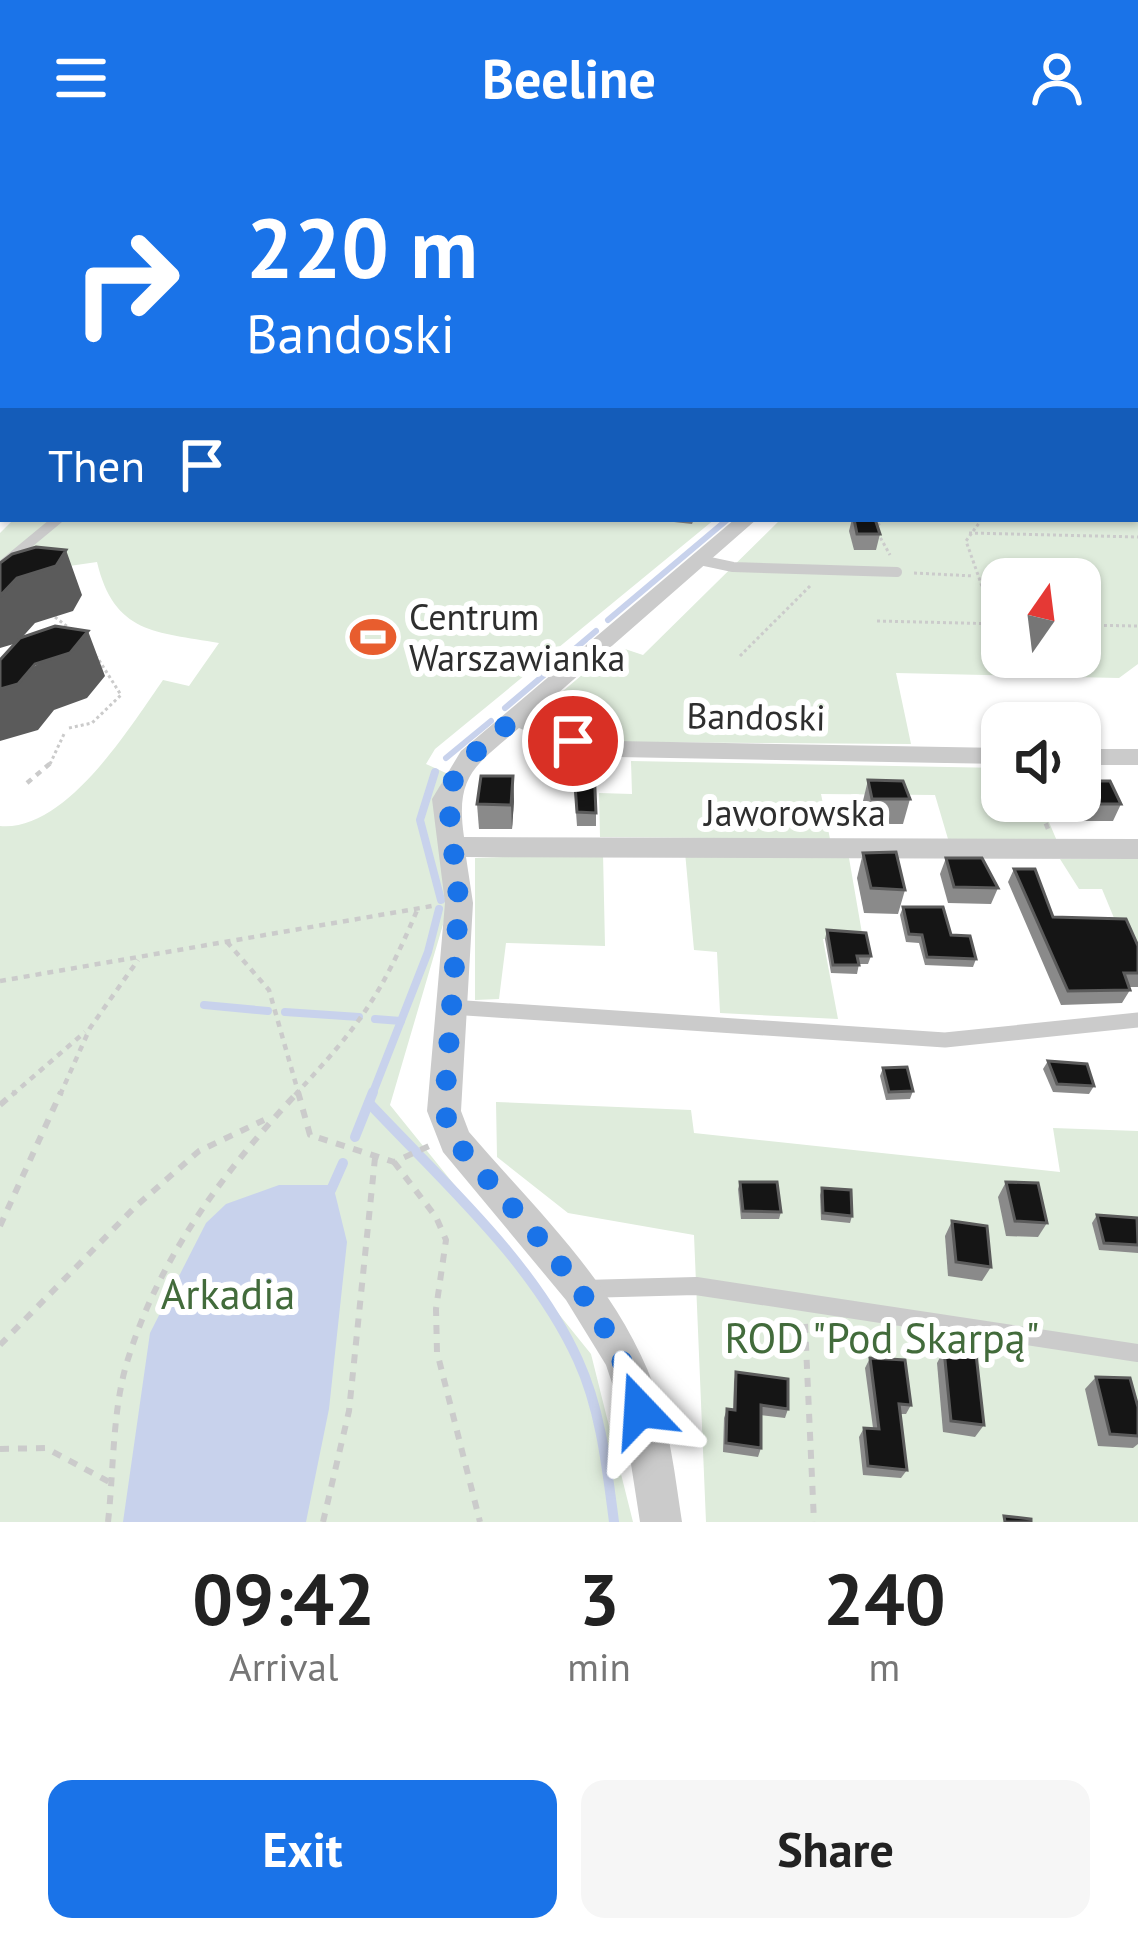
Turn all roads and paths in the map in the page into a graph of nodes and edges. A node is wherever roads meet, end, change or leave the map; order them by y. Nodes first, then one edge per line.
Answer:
1 (54, 522) edge
2 (744, 522) edge
3 (881, 522) edge
4 (979, 522) edge
5 (969, 533) junction
6 (1138, 537) edge
7 (700, 560) junction
8 (0, 567) edge
9 (828, 568) junction
10 (897, 572) junction
11 (974, 576) junction
12 (981, 590) edge
13 (55, 617) dead end
14 (877, 621) dead end
15 (981, 624) edge
16 (1101, 625) edge
17 (1138, 626) edge
18 (80, 637) edge
19 (92, 647) edge
20 (740, 656) dead end
21 (515, 718) junction
22 (981, 756) edge
23 (1101, 757) edge
24 (1138, 757) edge
25 (27, 783) dead end
26 (451, 847) junction
27 (1138, 849) edge
28 (447, 904) dead end
29 (418, 908) junction
30 (227, 942) junction
31 (140, 957) junction
32 (0, 981) edge
33 (451, 1007) junction
34 (1138, 1020) edge
35 (90, 1028) junction
36 (298, 1094) junction
37 (0, 1105) edge
38 (269, 1118) junction
39 (408, 1155) dead end
40 (376, 1157) junction
41 (394, 1162) junction
42 (0, 1226) edge
43 (581, 1289) junction
44 (804, 1304) junction
45 (0, 1345) edge
46 (1138, 1354) edge
47 (0, 1450) edge
48 (115, 1485) junction
49 (108, 1522) edge
50 (323, 1522) edge
51 (480, 1522) edge
52 (661, 1522) edge
53 (814, 1522) edge

1 - 8 lane
2 - 7 street
3 - 10 path
4 - 5 path
5 - 6 path
5 - 11 path
7 - 9 lane
7 - 21 street
9 - 10 lane
9 - 20 path
10 - 11 path
11 - 12 path
13 - 18 path
14 - 15 path
16 - 17 path
19 - 25 path
21 - 22 street, Bandoski
21 - 26 street
23 - 24 street
26 - 27 street, Jaworowska
26 - 33 street
28 - 29 path
29 - 30 path
29 - 36 path
30 - 31 path
30 - 36 path
31 - 32 path
31 - 35 path
33 - 34 lane
33 - 43 street
35 - 37 path
35 - 42 path
36 - 38 path
36 - 40 path
38 - 45 path
38 - 48 path
39 - 41 path
40 - 41 path
40 - 50 path
41 - 51 path
43 - 44 lane
43 - 52 street
44 - 46 lane
44 - 53 path
47 - 48 path
48 - 49 path

